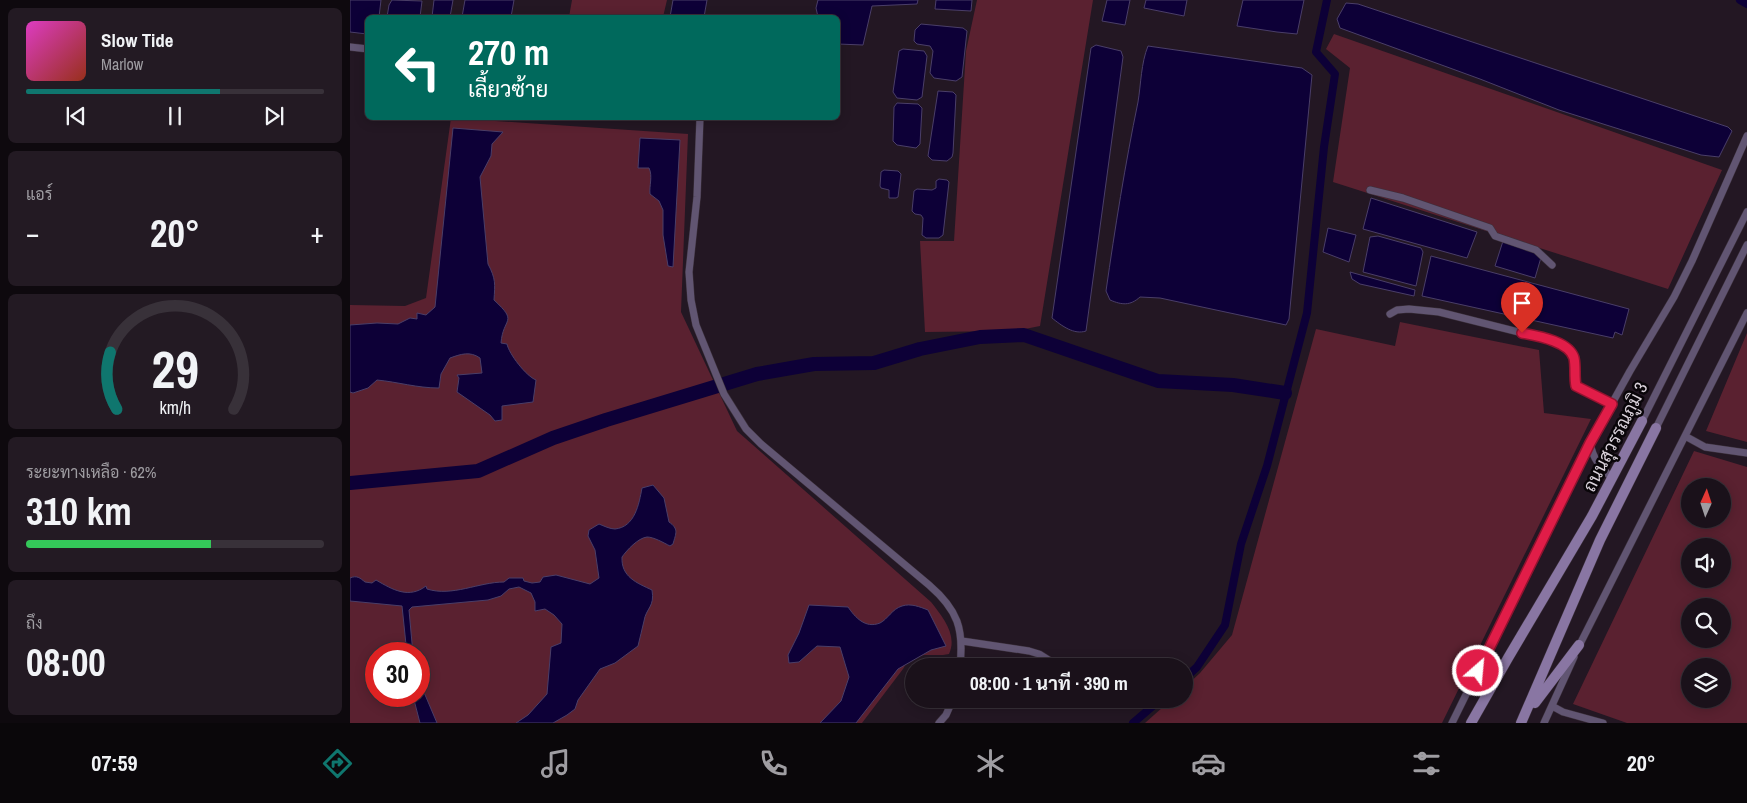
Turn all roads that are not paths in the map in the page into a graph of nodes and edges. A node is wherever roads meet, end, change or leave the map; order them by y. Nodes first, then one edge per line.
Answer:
1 (350, 47) edge
2 (365, 49) edge
3 (700, 120) edge
4 (1747, 136) edge
5 (1370, 190) dead end
6 (1747, 212) edge
7 (1747, 245) edge
8 (1552, 265) dead end
9 (1747, 313) edge
10 (1390, 314) dead end
11 (1612, 404) junction
12 (1642, 421) joint
13 (1656, 428) joint
14 (1685, 436) junction
15 (1590, 443) junction
16 (1747, 454) edge
17 (1612, 478) junction
18 (962, 641) junction
19 (1580, 644) junction
20 (961, 658) edge
21 (1045, 658) edge
22 (1552, 706) junction
23 (949, 708) edge
24 (1523, 720) edge
25 (939, 723) edge
26 (1452, 723) edge
27 (1471, 723) edge
28 (1544, 723) edge
29 (1603, 723) edge

1 - 2 street
3 - 18 street
4 - 11 street
5 - 8 street
6 - 12 street, ถนนสุวรรณภูมิ 3
7 - 13 street, ถนนสุวรรณภูมิ 3
9 - 14 street
10 - 11 street
11 - 15 street
12 - 17 main road, ถนนสุวรรณภูมิ 3
13 - 24 main road, ถนนสุวรรณภูมิ 3
14 - 16 street
14 - 19 street
15 - 17 street
15 - 26 street
17 - 27 main road, ถนนสุวรรณภูมิ 3
18 - 20 street
18 - 21 street
19 - 22 street
19 - 24 main road
22 - 28 street
22 - 29 street
23 - 25 street

